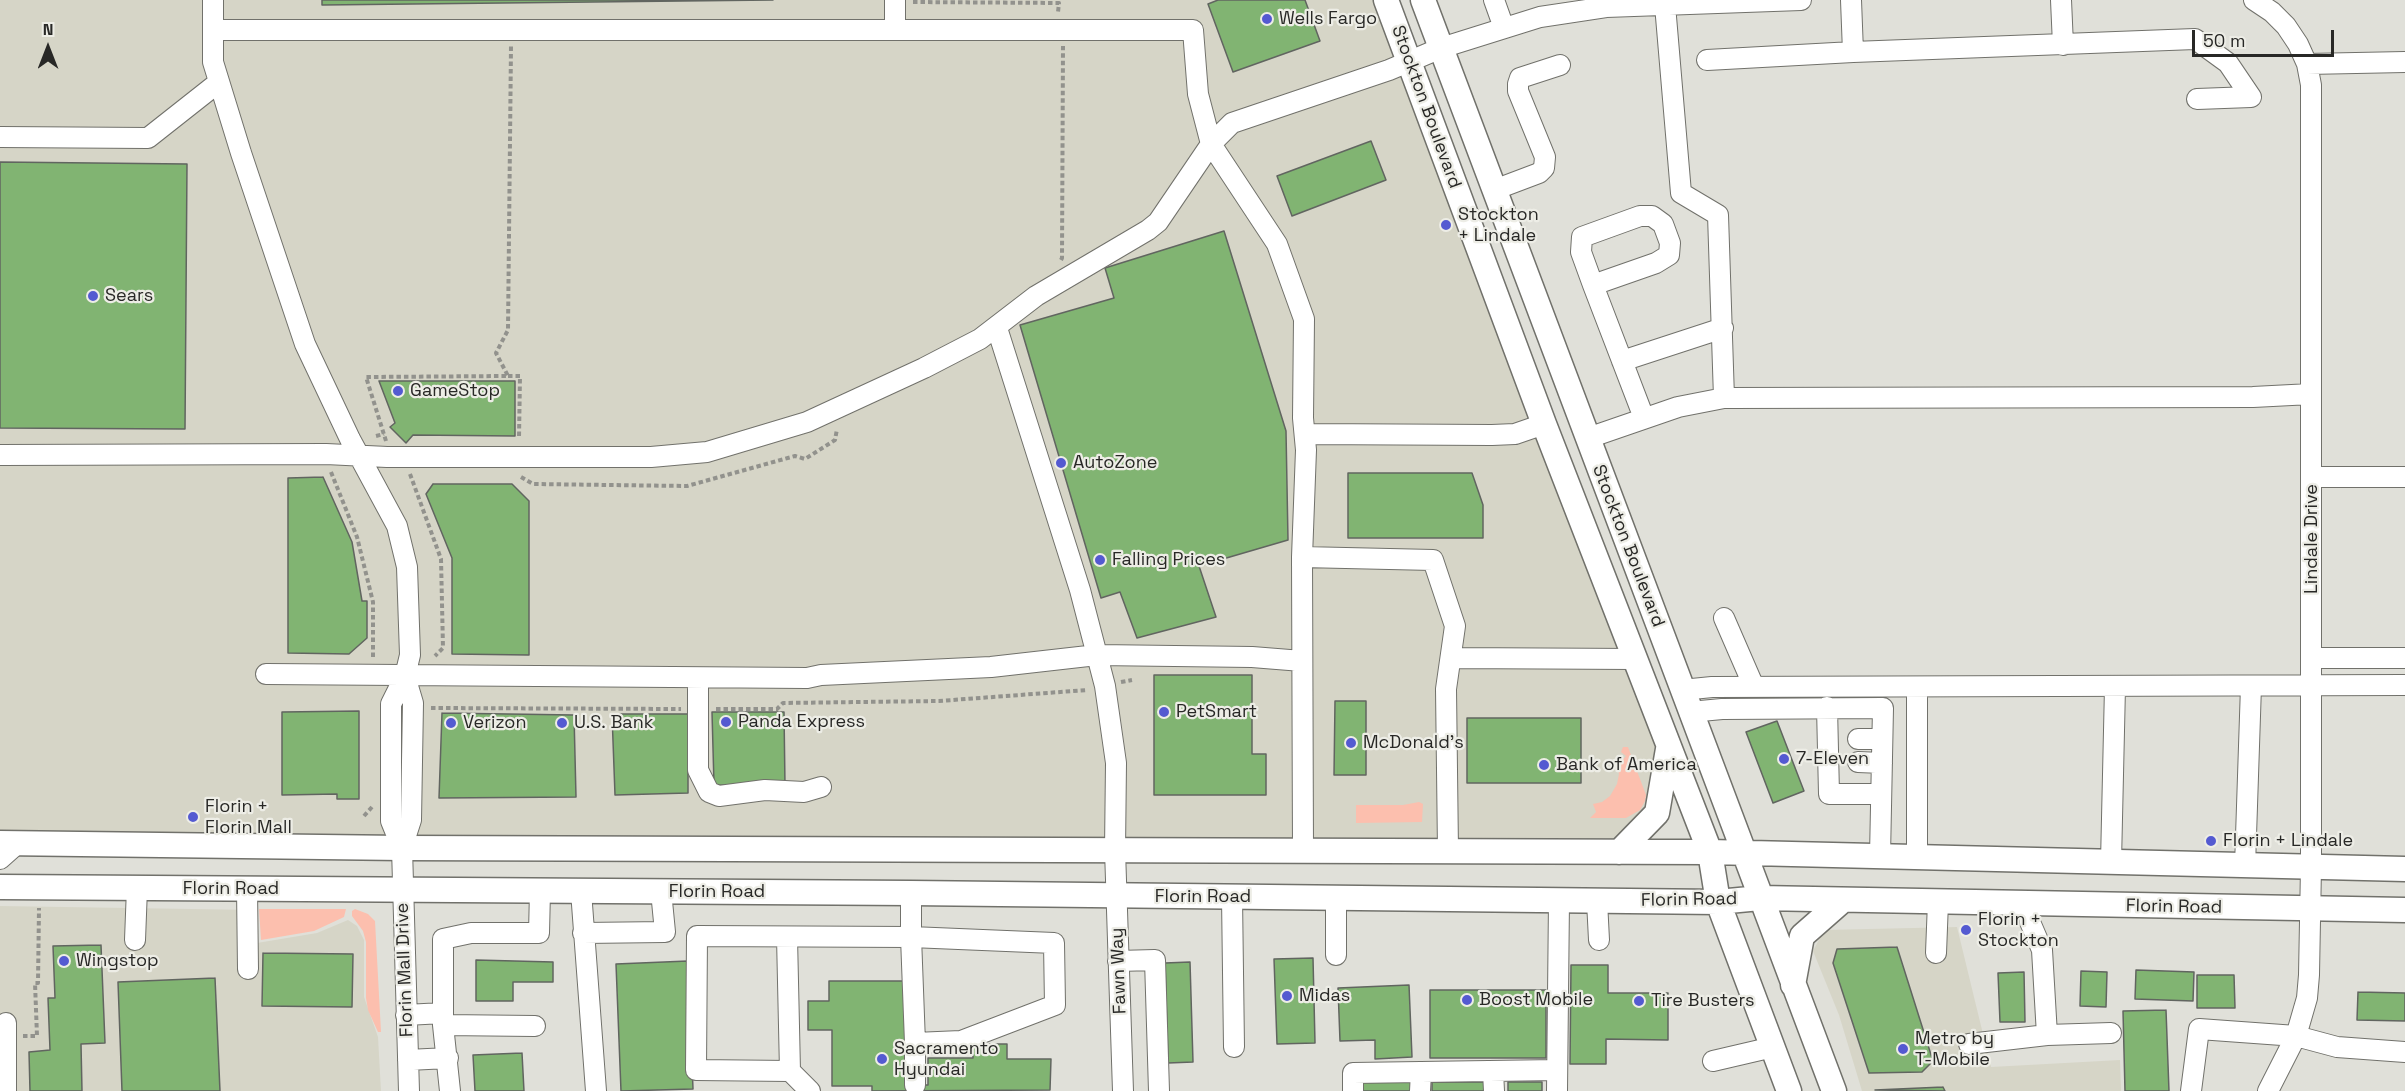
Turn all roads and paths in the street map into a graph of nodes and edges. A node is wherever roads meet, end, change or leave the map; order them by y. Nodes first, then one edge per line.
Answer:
1 (213, 0) edge
2 (1386, 0) edge
3 (1423, 0) edge
4 (1494, 0) edge
5 (1801, 0) edge
6 (1851, 0) edge
7 (2061, 0) edge
8 (2254, 0) edge
9 (896, 2) edge
10 (1665, 5) junction
11 (2276, 6) edge
12 (1504, 28) junction
13 (213, 30) junction
14 (511, 30) junction
15 (895, 30) junction
16 (1060, 30) junction
17 (2063, 45) junction
18 (1441, 48) junction
19 (1852, 52) junction
20 (1707, 60) dead end
21 (1408, 61) junction
22 (2405, 62) edge
23 (2307, 64) junction
24 (1560, 65) dead end
25 (219, 82) junction
26 (2197, 99) dead end
27 (0, 137) edge
28 (1211, 144) junction
29 (1494, 190) junction
30 (1054, 265) dead end
31 (1593, 285) junction
32 (997, 328) junction
33 (1724, 328) junction
34 (1622, 361) junction
35 (508, 376) junction
36 (2312, 394) junction
37 (1724, 398) junction
38 (1644, 418) junction
39 (1544, 424) junction
40 (838, 425) dead end
41 (384, 434) junction
42 (1305, 434) junction
43 (1588, 438) junction
44 (519, 441) dead end
45 (390, 446) junction
46 (354, 447) junction
47 (0, 454) edge
48 (330, 462) junction
49 (514, 473) dead end
50 (369, 474) junction
51 (422, 474) dead end
52 (2312, 477) junction
53 (2405, 477) edge
54 (1302, 557) junction
55 (1724, 618) dead end
56 (1097, 655) junction
57 (432, 658) dead end
58 (1451, 658) junction
59 (2312, 658) junction
60 (2405, 658) edge
61 (1634, 659) junction
62 (1302, 661) junction
63 (373, 662) dead end
64 (266, 674) dead end
65 (405, 676) junction
66 (698, 678) junction
67 (1132, 680) dead end
68 (2405, 685) edge
69 (1106, 686) junction
70 (2251, 686) junction
71 (2312, 686) junction
72 (1754, 687) junction
73 (1917, 687) junction
74 (2115, 687) junction
75 (1686, 701) junction
76 (1827, 707) junction
77 (427, 708) dead end
78 (698, 709) junction
79 (1843, 738) junction
80 (1882, 739) junction
81 (1668, 746) junction
82 (1843, 762) junction
83 (1882, 763) junction
84 (821, 787) dead end
85 (1881, 794) junction
86 (6, 848) edge
87 (402, 849) junction
88 (1115, 850) junction
89 (1303, 851) junction
90 (1448, 851) junction
91 (1619, 852) junction
92 (1710, 852) junction
93 (1743, 853) junction
94 (1880, 856) junction
95 (1917, 857) junction
96 (2111, 862) junction
97 (2245, 866) junction
98 (2311, 867) junction
99 (2405, 869) edge
100 (137, 888) junction
101 (247, 889) junction
102 (402, 890) junction
103 (540, 891) junction
104 (581, 891) junction
105 (661, 891) junction
106 (4, 893) edge
107 (911, 893) junction
108 (1116, 896) junction
109 (1232, 897) junction
110 (1336, 898) junction
111 (1760, 898) junction
112 (1559, 900) junction
113 (1843, 900) junction
114 (1597, 901) junction
115 (1718, 902) junction
116 (1938, 902) junction
117 (39, 904) dead end
118 (2029, 904) junction
119 (2310, 909) junction
120 (2405, 910) edge
121 (583, 933) junction
122 (787, 937) junction
123 (911, 937) junction
124 (135, 940) dead end
125 (1599, 940) dead end
126 (1936, 953) dead end
127 (1336, 955) dead end
128 (1118, 961) junction
129 (248, 969) dead end
130 (1793, 985) junction
131 (406, 1015) junction
132 (443, 1019) junction
133 (535, 1026) dead end
134 (11, 1030) joint
135 (2111, 1033) dead end
136 (2047, 1035) junction
137 (2296, 1036) junction
138 (915, 1043) junction
139 (1970, 1044) dead end
140 (1234, 1047) dead end
141 (1773, 1047) junction
142 (2405, 1052) edge
143 (448, 1058) junction
144 (408, 1060) junction
145 (1713, 1061) dead end
146 (1557, 1070) junction
147 (790, 1071) junction
148 (1493, 1071) junction
149 (1421, 1081) edge
150 (915, 1085) dead end
151 (1786, 1090) edge
152 (6, 1091) edge
153 (410, 1091) edge
154 (450, 1091) edge
155 (596, 1091) edge
156 (810, 1091) edge
157 (1123, 1091) edge
158 (1160, 1091) edge
159 (1353, 1091) edge
160 (1494, 1091) edge
161 (1557, 1091) edge
162 (1834, 1091) edge
163 (2191, 1091) edge
164 (2268, 1091) edge

1 - 13 street
2 - 21 main road, Stockton Boulevard
3 - 18 main road, Stockton Boulevard
4 - 12 street
5 - 10 street
6 - 19 street
7 - 17 street
8 - 11 street, Lindale Drive
9 - 15 street
9 - 16 path
10 - 12 street
10 - 33 street
11 - 23 street, Lindale Drive
12 - 18 street
13 - 14 street
13 - 25 street
14 - 15 street
14 - 35 path
15 - 16 street
16 - 28 street
16 - 30 path
17 - 19 street
17 - 26 street
18 - 21 street
18 - 29 main road, Stockton Boulevard
19 - 20 street
21 - 28 street
21 - 39 main road, Stockton Boulevard
22 - 23 street
23 - 36 street, Lindale Drive
24 - 29 street
25 - 27 street
25 - 46 street
28 - 32 street
28 - 42 street
29 - 43 main road, Stockton Boulevard
31 - 31 street
31 - 34 street
32 - 45 street
32 - 56 street, Fawn Way
33 - 34 street
33 - 37 street
34 - 38 street
35 - 41 path
35 - 44 path
36 - 37 street
36 - 52 street, Lindale Drive
37 - 38 street
38 - 43 street
39 - 42 street
39 - 61 main road, Stockton Boulevard
40 - 49 path
41 - 45 path
41 - 46 path
42 - 54 street
43 - 75 main road, Stockton Boulevard
45 - 46 street
46 - 48 street
46 - 50 street
47 - 48 street
48 - 50 path
48 - 63 path
50 - 65 street
51 - 57 path
52 - 53 street
52 - 59 street, Lindale Drive
54 - 58 street
54 - 62 street
55 - 72 street
56 - 62 street
56 - 66 street
56 - 69 street, Fawn Way
58 - 61 street
58 - 90 street
59 - 60 street
59 - 71 street, Lindale Drive
61 - 81 main road, Stockton Boulevard
62 - 89 street
64 - 65 street
65 - 66 street
65 - 87 street, Florin Mall Drive
66 - 78 street
67 - 69 path
68 - 71 street
69 - 78 path
69 - 88 street, Fawn Way
70 - 71 street
70 - 74 street
70 - 97 street
71 - 98 street, Lindale Drive
72 - 73 street
72 - 75 street
73 - 74 street
73 - 95 street
74 - 96 street
75 - 76 street
75 - 93 main road, Stockton Boulevard
76 - 79 street
76 - 80 street
77 - 78 path
78 - 84 street
79 - 80 street
79 - 82 street
80 - 83 street
81 - 91 main road
81 - 92 main road, Stockton Boulevard
82 - 83 street
82 - 85 street
83 - 85 street
85 - 94 street
86 - 87 main road
87 - 88 main road
87 - 102 street, Florin Mall Drive
88 - 89 main road
88 - 108 street, Fawn Way
89 - 90 main road
90 - 91 main road
91 - 92 main road
92 - 93 main road
92 - 115 main road, Stockton Boulevard
93 - 94 main road
93 - 111 main road, Stockton Boulevard
94 - 95 main road
95 - 96 main road
96 - 97 main road
97 - 98 main road
98 - 99 main road
98 - 119 street, Lindale Drive
100 - 101 main road, Florin Road
100 - 106 main road, Florin Road
100 - 124 street
101 - 102 main road, Florin Road
101 - 129 street
102 - 103 main road, Florin Road
102 - 131 street, Florin Mall Drive
103 - 104 main road, Florin Road
103 - 132 street
104 - 105 main road, Florin Road
104 - 121 street
105 - 107 main road, Florin Road
105 - 121 street
107 - 108 main road, Florin Road
107 - 123 street
108 - 109 main road, Florin Road
108 - 128 street, Fawn Way
109 - 110 main road, Florin Road
109 - 140 street
110 - 112 main road, Florin Road
110 - 127 street
111 - 113 main road, Florin Road
111 - 115 main road, Florin Road
111 - 130 main road, Stockton Boulevard
112 - 114 main road, Florin Road
112 - 146 street
113 - 116 main road, Florin Road
113 - 130 main road
114 - 115 main road, Florin Road
114 - 125 street
115 - 141 main road, Stockton Boulevard
116 - 118 main road, Florin Road
116 - 126 street
117 - 134 path
118 - 119 main road, Florin Road
118 - 136 street
119 - 120 main road, Florin Road
119 - 137 street, Lindale Drive
121 - 155 street
122 - 123 street
122 - 147 street
122 - 147 street
123 - 138 street
123 - 138 street
128 - 157 street, Fawn Way
128 - 158 street
130 - 162 main road, Stockton Boulevard
131 - 132 street
131 - 144 street, Florin Mall Drive
132 - 133 street
132 - 143 street
134 - 152 street
135 - 136 street
136 - 139 street
137 - 142 street
137 - 163 street
137 - 164 street, Lindale Drive
138 - 150 street
141 - 145 street
141 - 151 main road, Stockton Boulevard
143 - 144 street
143 - 154 street
144 - 153 street, Florin Mall Drive
146 - 148 street
146 - 161 street
147 - 156 street
148 - 149 street
148 - 160 street
149 - 159 street

